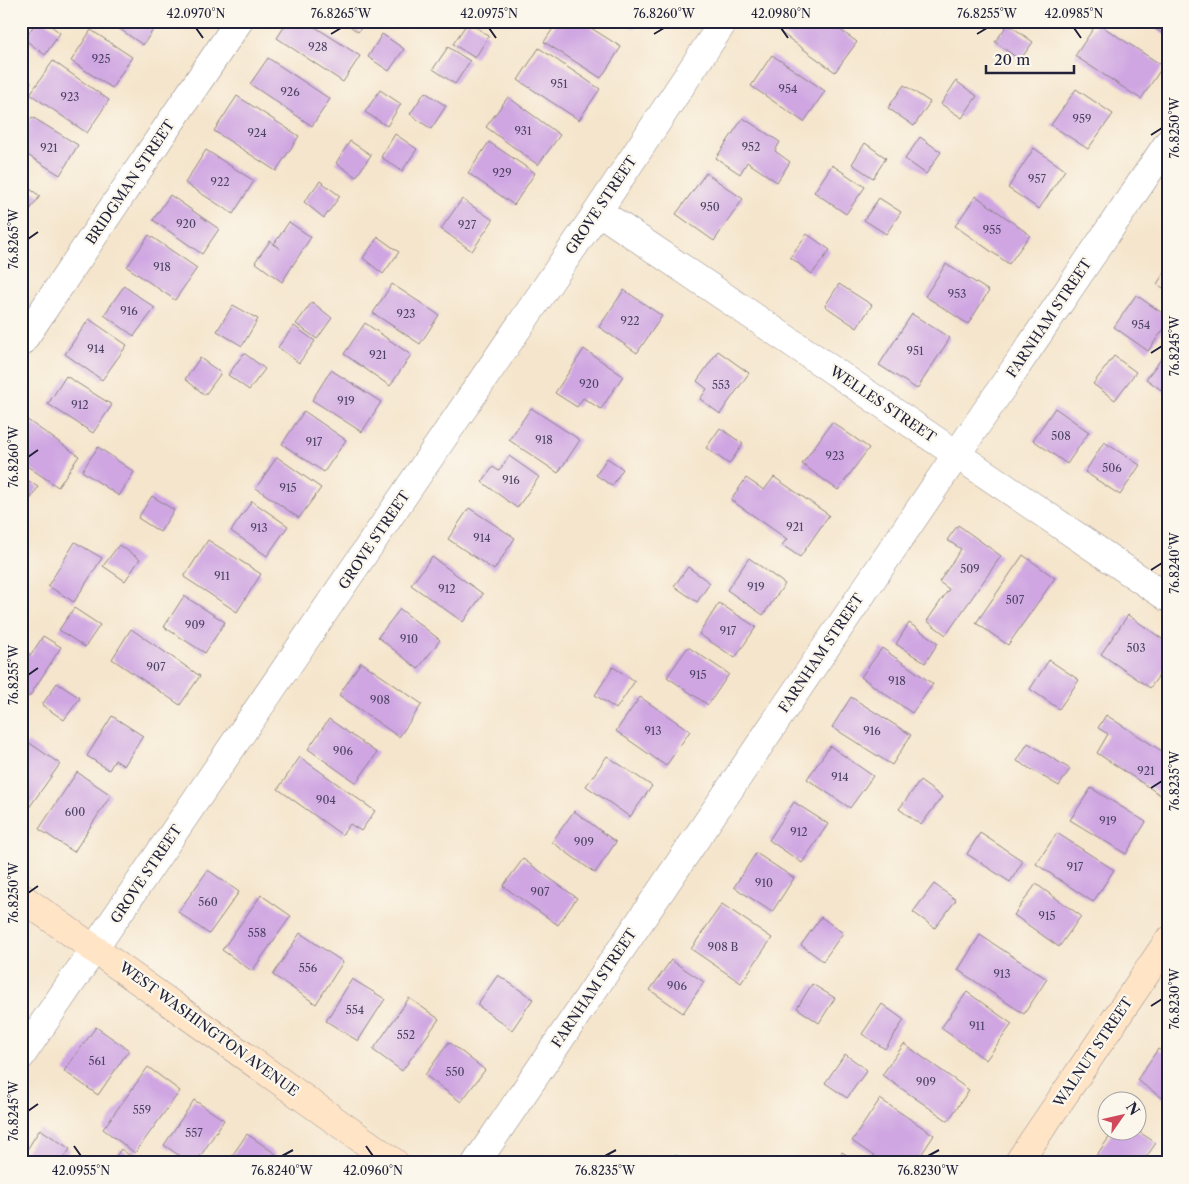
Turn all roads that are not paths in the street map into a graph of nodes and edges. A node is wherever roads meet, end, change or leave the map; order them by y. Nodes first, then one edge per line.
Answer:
1 (239, 21) edge
2 (724, 21) edge
3 (1168, 143) edge
4 (598, 211) junction
5 (21, 343) edge
6 (956, 454) junction
7 (1168, 598) edge
8 (21, 898) edge
9 (1168, 941) edge
10 (96, 948) junction
11 (21, 1056) edge
12 (396, 1163) edge
13 (476, 1163) edge
14 (1018, 1163) edge

1 - 5 street, BRIDGMAN STREET
2 - 4 street, GROVE STREET
3 - 6 street, FARNHAM STREET
4 - 6 street, WELLES STREET
4 - 10 street, GROVE STREET
6 - 7 street, WELLES STREET
6 - 13 street, FARNHAM STREET
8 - 10 street, WEST WASHINGTON AVENUE
9 - 14 street, WALNUT STREET
10 - 11 street, GROVE STREET
10 - 12 street, WEST WASHINGTON AVENUE

